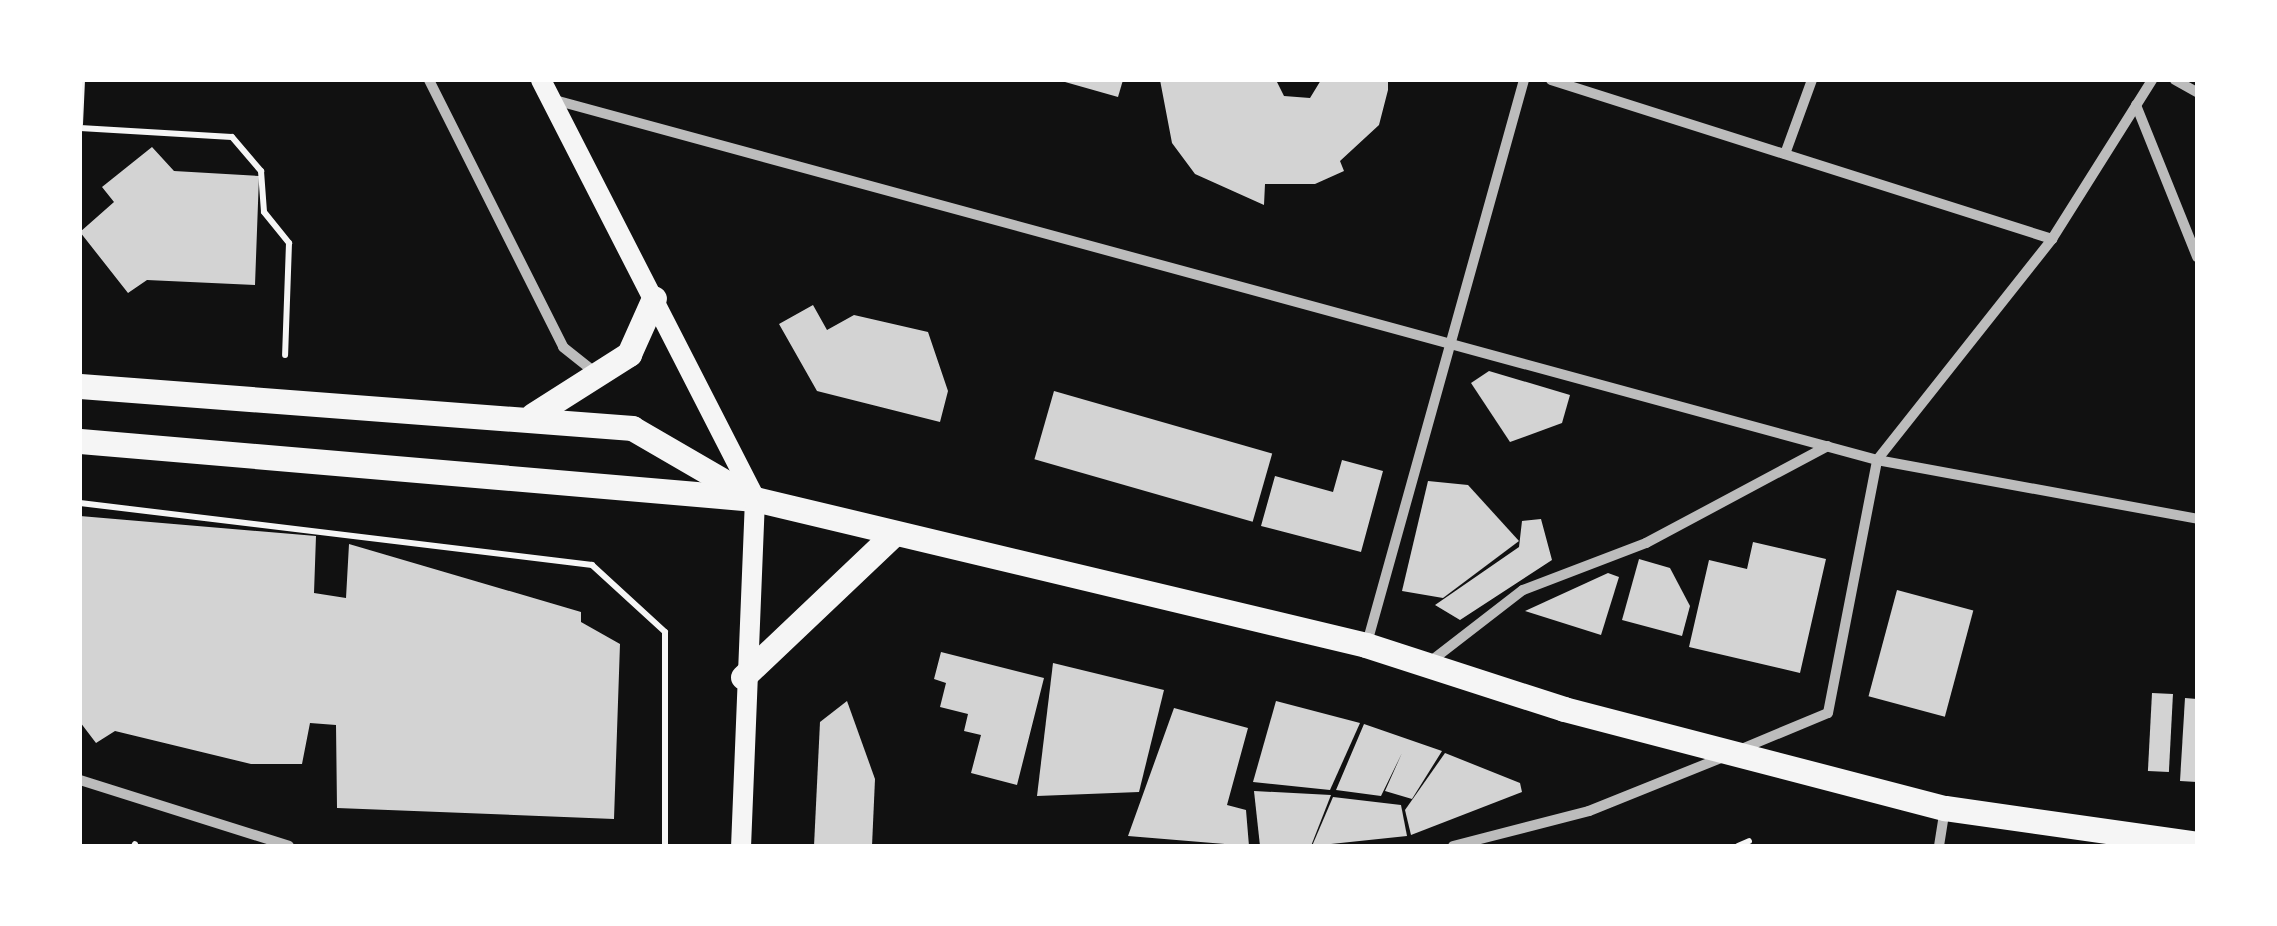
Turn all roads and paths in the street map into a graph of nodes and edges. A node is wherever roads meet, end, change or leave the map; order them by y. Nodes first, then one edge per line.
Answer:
1 (82, 80) edge
2 (429, 80) edge
3 (1524, 80) edge
4 (1552, 80) edge
5 (1812, 80) edge
6 (2152, 80) edge
7 (2175, 80) edge
8 (546, 89) edge
9 (2197, 92) edge
10 (2136, 105) junction
11 (80, 126) edge
12 (1785, 154) junction
13 (2052, 239) junction
14 (2197, 257) edge
15 (654, 298) junction
16 (1450, 338) junction
17 (286, 355) dead end
18 (602, 378) junction
19 (80, 386) edge
20 (528, 417) junction
21 (80, 441) edge
22 (1828, 446) junction
23 (1878, 460) junction
24 (755, 499) junction
25 (80, 503) edge
26 (2197, 519) edge
27 (895, 533) junction
28 (1366, 645) junction
29 (1426, 665) junction
30 (742, 677) junction
31 (1735, 752) junction
32 (80, 780) edge
33 (1945, 808) junction
34 (1749, 841) dead end
35 (2197, 844) edge
36 (288, 846) edge
37 (664, 846) edge
38 (741, 846) edge
39 (1454, 846) edge
40 (1738, 846) edge
41 (1939, 846) edge

1 - 11 path
2 - 18 street
3 - 16 street
4 - 12 street
5 - 12 street
6 - 10 street
7 - 9 street
8 - 15 main road
8 - 16 street
10 - 13 street
10 - 14 street
11 - 17 path
12 - 13 street
13 - 23 street
15 - 18 main road
15 - 24 main road
16 - 22 street
16 - 28 street
18 - 20 main road
19 - 20 main road
20 - 24 main road
21 - 24 main road
22 - 23 street
22 - 29 street
23 - 26 street
23 - 31 street
24 - 27 main road
24 - 30 main road
25 - 37 path
27 - 28 main road
27 - 30 main road
28 - 29 main road
29 - 31 main road
30 - 38 main road
31 - 33 main road
31 - 39 street
32 - 36 street
33 - 35 main road
33 - 41 street
34 - 40 path

